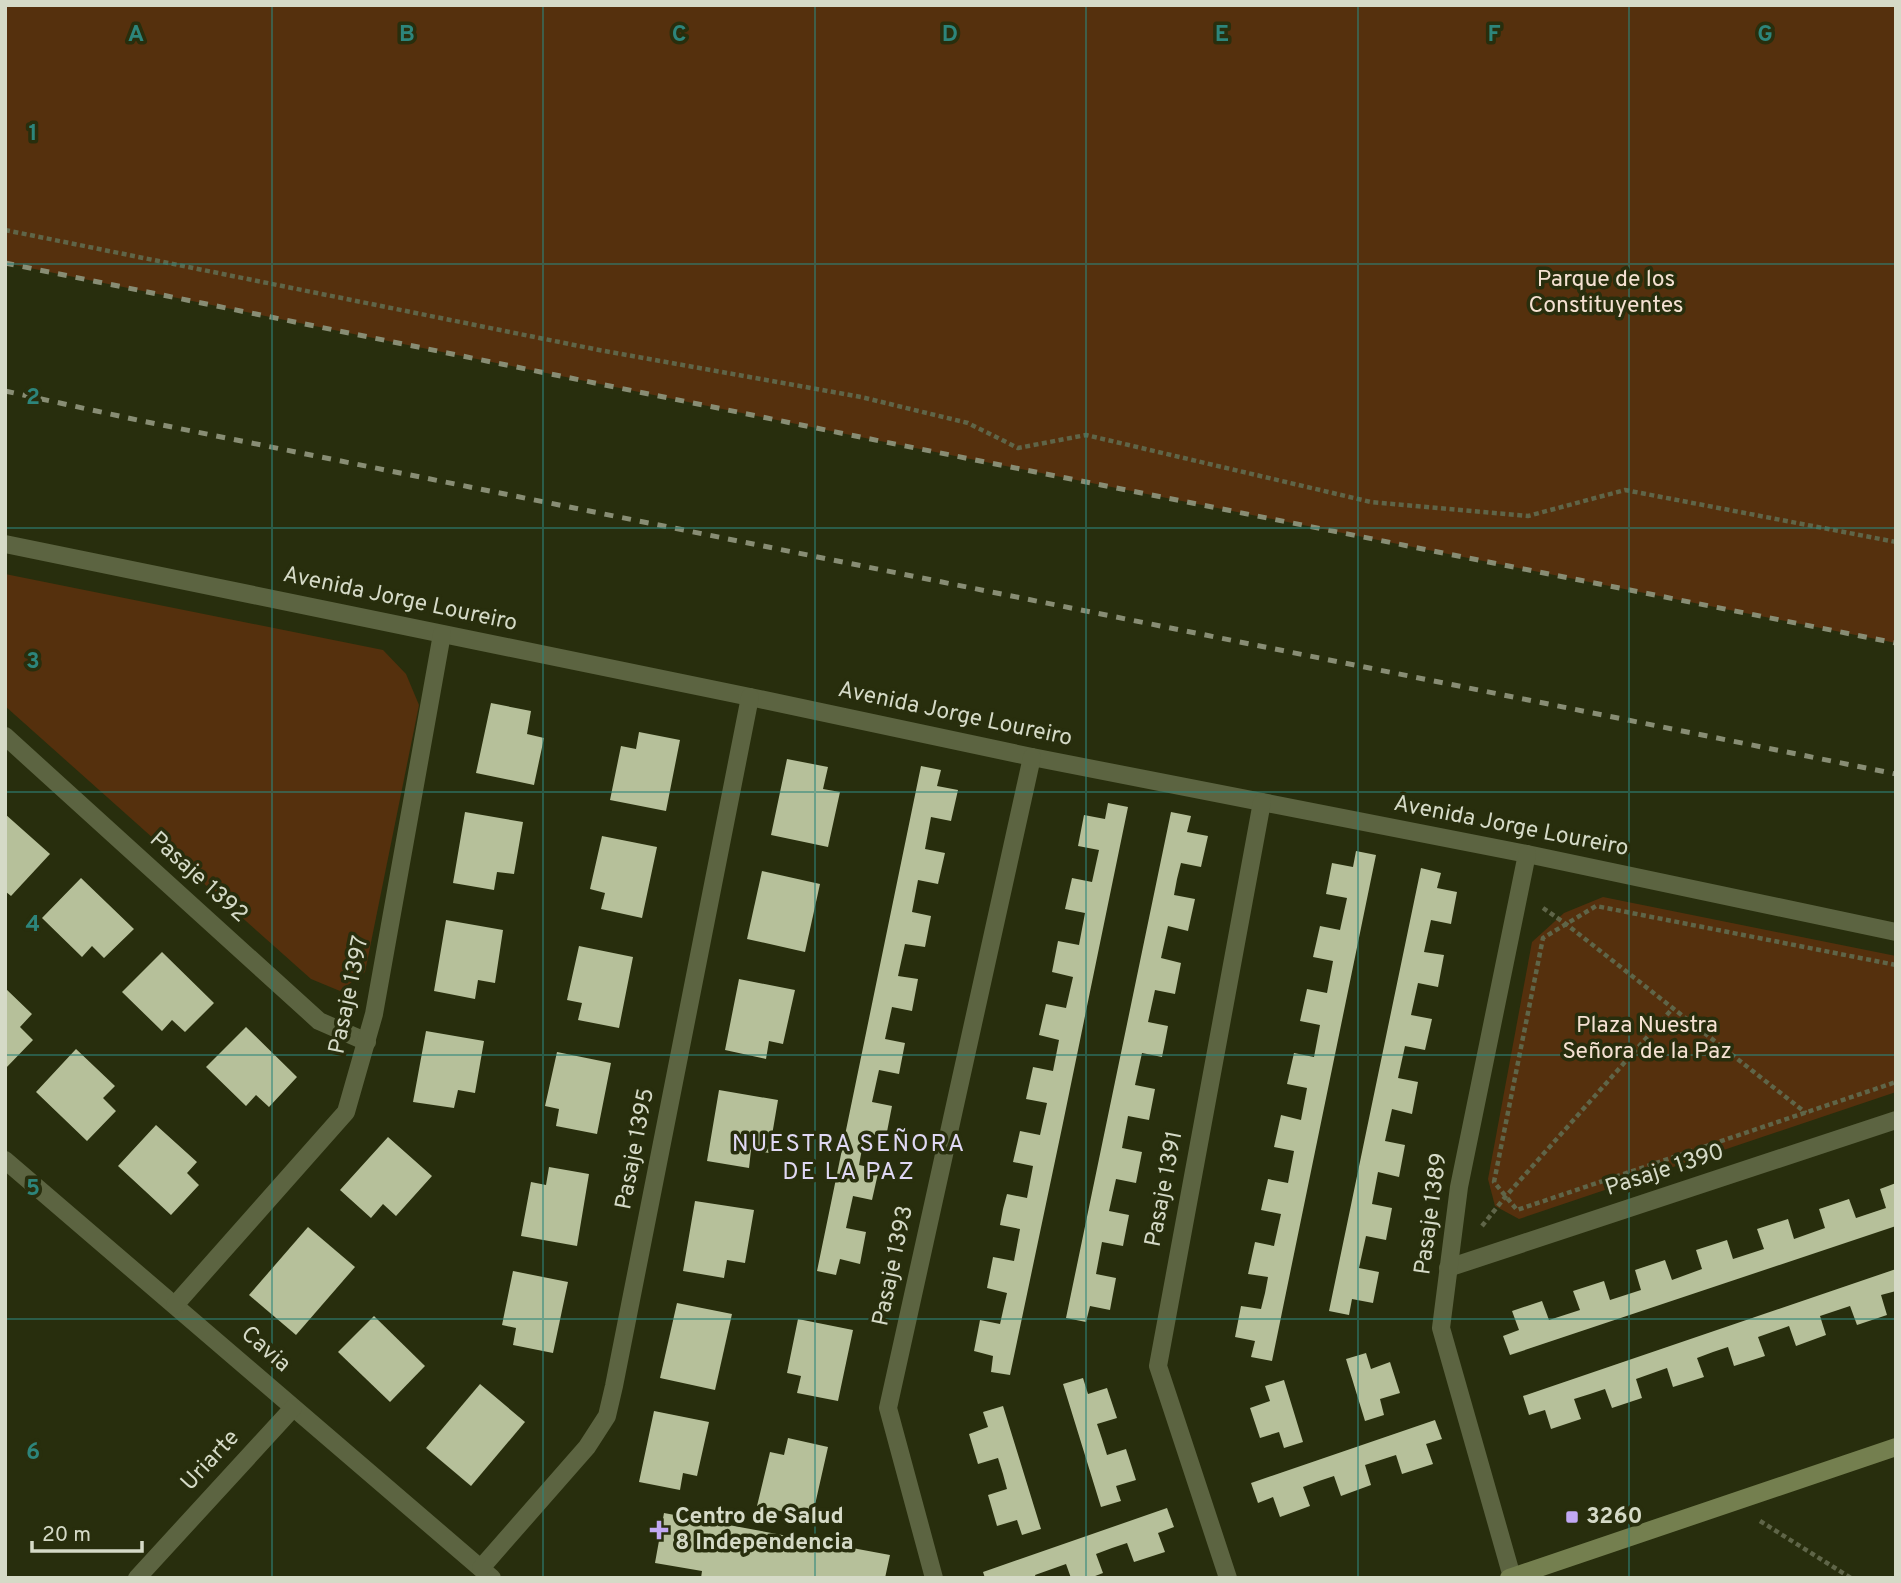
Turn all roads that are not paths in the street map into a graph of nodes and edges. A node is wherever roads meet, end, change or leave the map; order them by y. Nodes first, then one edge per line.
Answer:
1 (5, 544) edge
2 (442, 634) junction
3 (750, 697) junction
4 (5, 736) edge
5 (1032, 757) junction
6 (1262, 802) junction
7 (1527, 854) junction
8 (1896, 932) edge
9 (367, 1042) junction
10 (1896, 1120) edge
11 (5, 1160) edge
12 (1448, 1268) junction
13 (175, 1305) junction
14 (293, 1408) junction
15 (1896, 1447) edge
16 (486, 1573) edge
17 (1511, 1577) edge
18 (137, 1578) edge
19 (934, 1578) edge
20 (1228, 1578) edge

1 - 2 street, Avenida Jorge Loureiro
2 - 3 street, Avenida Jorge Loureiro
2 - 9 street, Pasaje 1397
3 - 5 street, Avenida Jorge Loureiro
3 - 16 street, Pasaje 1395
4 - 9 street, Pasaje 1392
5 - 6 street, Avenida Jorge Loureiro
5 - 19 street, Pasaje 1393
6 - 7 street, Avenida Jorge Loureiro
6 - 20 street, Pasaje 1391
7 - 8 street, Avenida Jorge Loureiro
7 - 12 street, Pasaje 1389
9 - 13 street, Pasaje 1397
10 - 12 street, Pasaje 1390
11 - 13 street, Cavia
12 - 17 street, Pasaje 1389
13 - 14 street, Cavia
14 - 16 street, Cavia
14 - 18 street, Uriarte
15 - 17 main road

